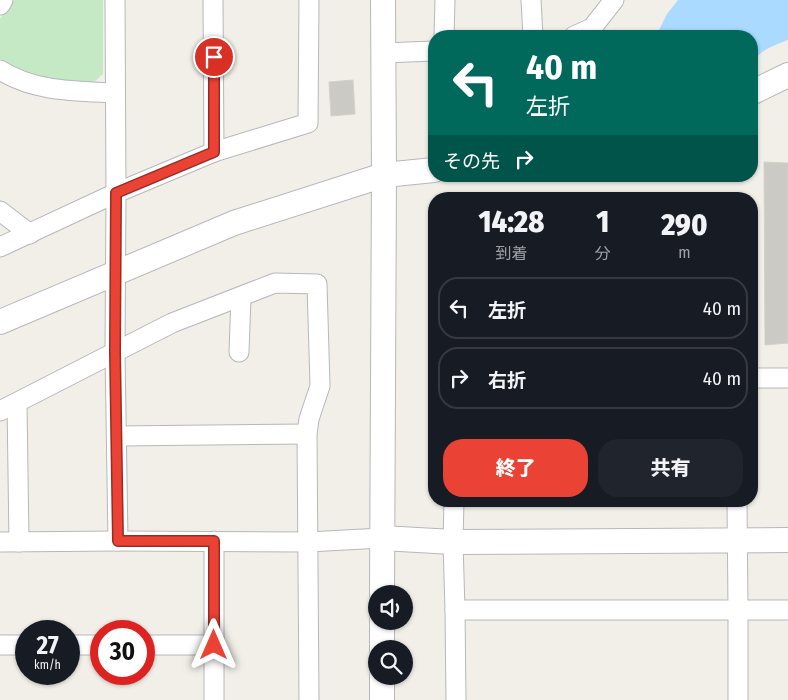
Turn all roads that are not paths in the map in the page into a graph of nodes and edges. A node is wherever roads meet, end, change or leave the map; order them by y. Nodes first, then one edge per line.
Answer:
1 (4, 0) edge
2 (115, 0) edge
3 (213, 0) edge
4 (309, 0) edge
5 (383, 0) edge
6 (445, 0) edge
7 (531, 0) edge
8 (614, 0) edge
9 (0, 5) edge
10 (444, 30) edge
11 (533, 30) edge
12 (588, 30) edge
13 (428, 51) edge
14 (383, 53) junction
15 (0, 70) edge
16 (788, 75) edge
17 (758, 90) edge
18 (115, 93) junction
19 (214, 152) junction
20 (428, 171) edge
21 (384, 175) junction
22 (116, 193) junction
23 (0, 211) edge
24 (30, 234) junction
25 (0, 247) edge
26 (116, 273) junction
27 (241, 297) junction
28 (0, 322) edge
29 (115, 352) junction
30 (239, 352) dead end
31 (758, 378) edge
32 (788, 378) edge
33 (8, 407) edge
34 (307, 434) junction
35 (117, 436) junction
36 (454, 507) edge
37 (737, 507) edge
38 (382, 538) junction
39 (788, 540) edge
40 (118, 541) junction
41 (214, 541) junction
42 (737, 541) junction
43 (0, 542) edge
44 (19, 542) junction
45 (308, 542) junction
46 (453, 542) junction
47 (382, 585) edge
48 (455, 610) junction
49 (738, 610) junction
50 (788, 610) edge
51 (0, 645) edge
52 (15, 645) edge
53 (155, 645) edge
54 (214, 645) junction
55 (382, 685) edge
56 (214, 700) edge
57 (309, 700) edge
58 (382, 700) edge
59 (456, 700) edge
60 (738, 700) edge

1 - 9 street
2 - 18 street
3 - 19 street
4 - 19 street
5 - 14 street
6 - 10 street
7 - 11 street
8 - 12 street
13 - 14 street
14 - 21 street
15 - 18 street
16 - 17 street
18 - 22 street
19 - 22 street
20 - 21 street
21 - 26 street
21 - 38 street
22 - 24 street
22 - 26 street
23 - 24 street
24 - 25 street
26 - 28 street
26 - 29 street
27 - 29 street
27 - 30 street
27 - 34 street
29 - 33 street
29 - 35 street
31 - 32 street
33 - 44 street
34 - 35 street
34 - 45 street
35 - 40 street
36 - 46 street
37 - 42 street
38 - 45 street
38 - 46 street
38 - 47 street
39 - 42 street
40 - 41 street
40 - 44 street
41 - 45 street
41 - 54 street
42 - 46 street
42 - 49 street
43 - 44 street
45 - 57 street
46 - 48 street
48 - 49 street
48 - 59 street
49 - 50 street
49 - 60 street
51 - 52 street
53 - 54 street
54 - 56 street
55 - 58 street

